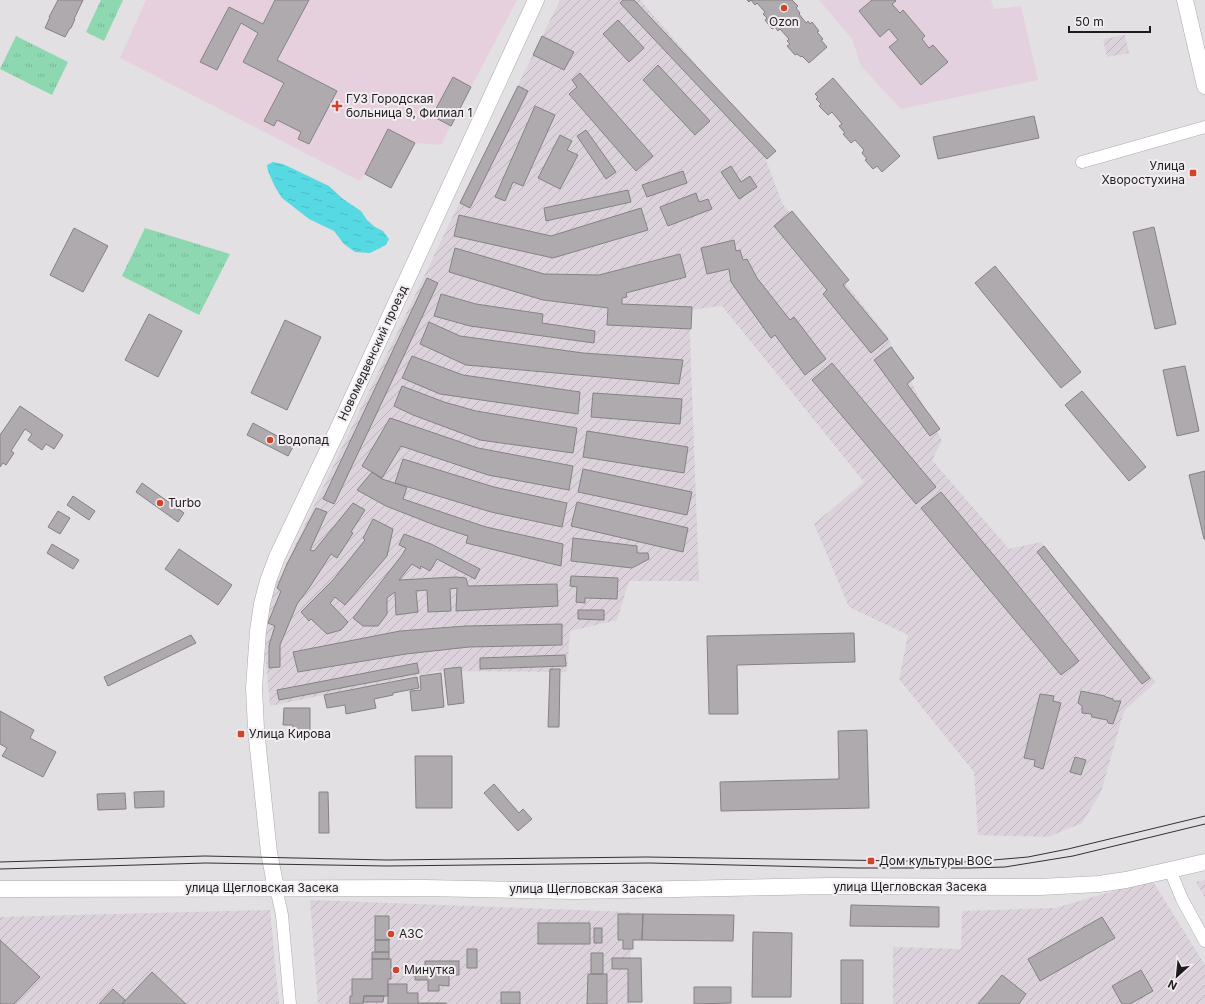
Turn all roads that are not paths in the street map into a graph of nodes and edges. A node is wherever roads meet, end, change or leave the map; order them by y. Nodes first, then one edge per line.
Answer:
1 (536, 0) edge
2 (1185, 0) edge
3 (1205, 86) edge
4 (1205, 127) edge
5 (1082, 162) dead end
6 (1205, 862) edge
7 (1170, 870) junction
8 (276, 888) junction
9 (0, 889) edge
10 (1205, 942) edge
11 (290, 1004) edge

1 - 8 street, Новомедвенский проезд
2 - 3 street
4 - 5 street
6 - 7 street
7 - 8 street, улица Щегловская Засека
7 - 10 street
8 - 9 street, улица Щегловская Засека
8 - 11 street, Новомедвенский проезд

